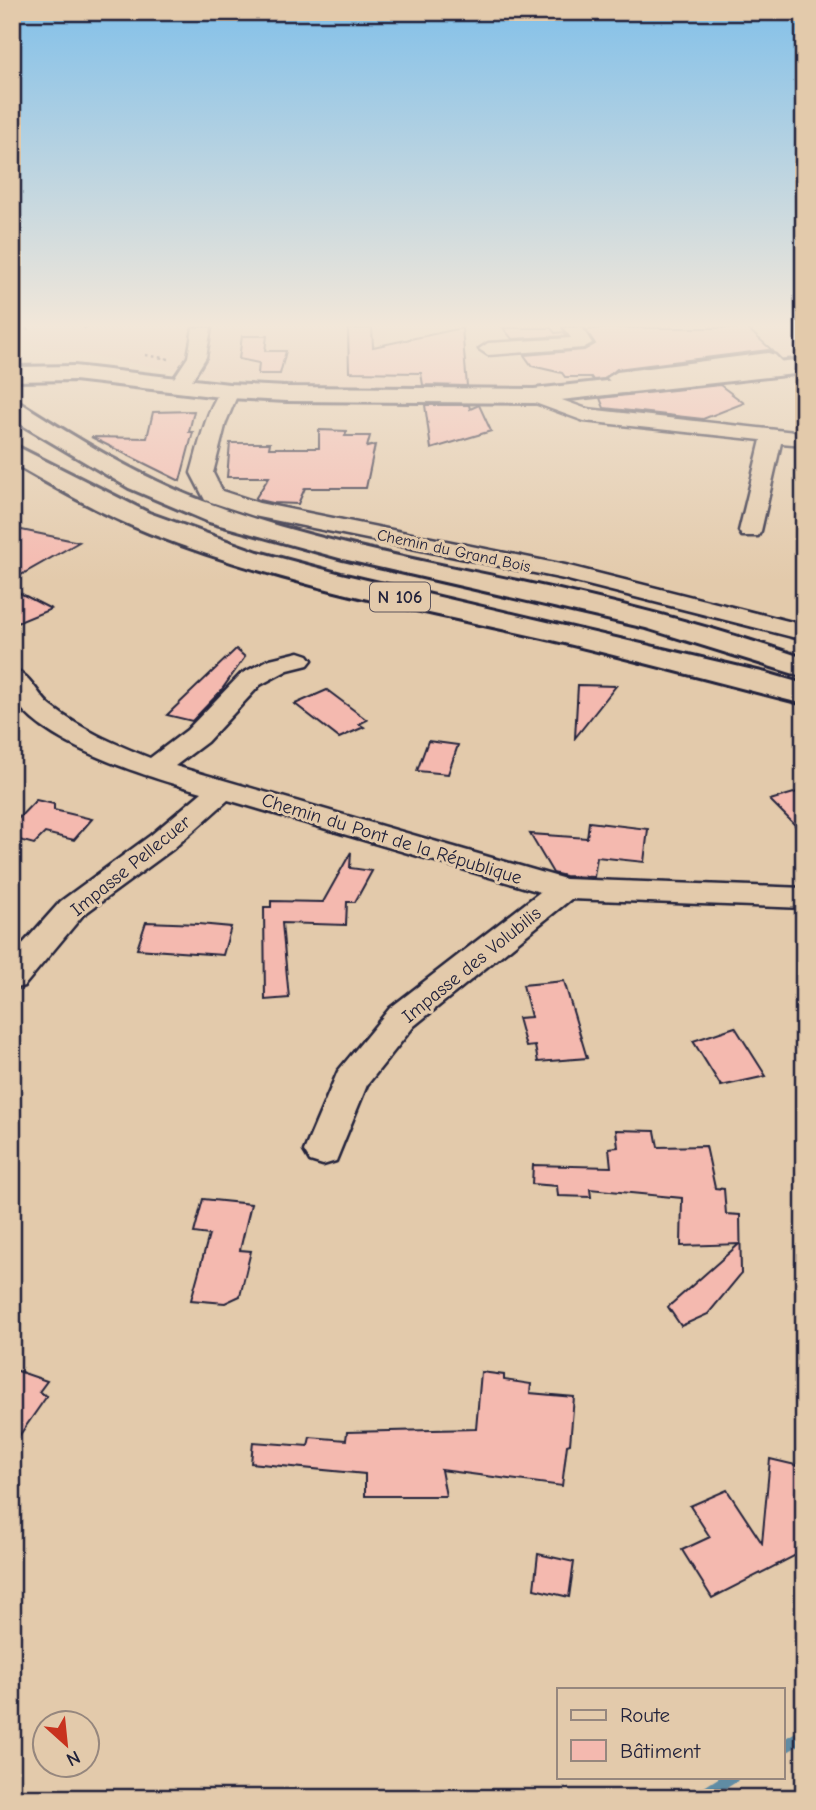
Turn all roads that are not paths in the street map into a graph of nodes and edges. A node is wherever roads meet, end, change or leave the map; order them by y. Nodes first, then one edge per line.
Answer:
1 (19, 412) edge
2 (220, 412) edge
3 (577, 412) edge
4 (12, 432) edge
5 (772, 436) junction
6 (804, 439) edge
7 (12, 452) edge
8 (750, 531) dead end
9 (804, 633) edge
10 (299, 660) dead end
11 (804, 668) edge
12 (12, 677) edge
13 (804, 682) edge
14 (804, 694) edge
15 (153, 769) junction
16 (224, 788) junction
17 (564, 889) junction
18 (804, 898) edge
19 (12, 978) edge
20 (323, 1152) dead end

1 - 11 main road
2 - 9 street, Chemin du Grand Bois
3 - 5 street
4 - 13 main road, N 106
5 - 6 street
5 - 8 street
7 - 14 main road, N 106
10 - 15 street
12 - 15 street, Chemin du Pont de la République
15 - 16 street, Chemin du Pont de la République
16 - 17 street, Chemin du Pont de la République
16 - 19 street, Impasse Pellecuer
17 - 18 street, Chemin du Pont de la République
17 - 20 street, Impasse des Volubilis

